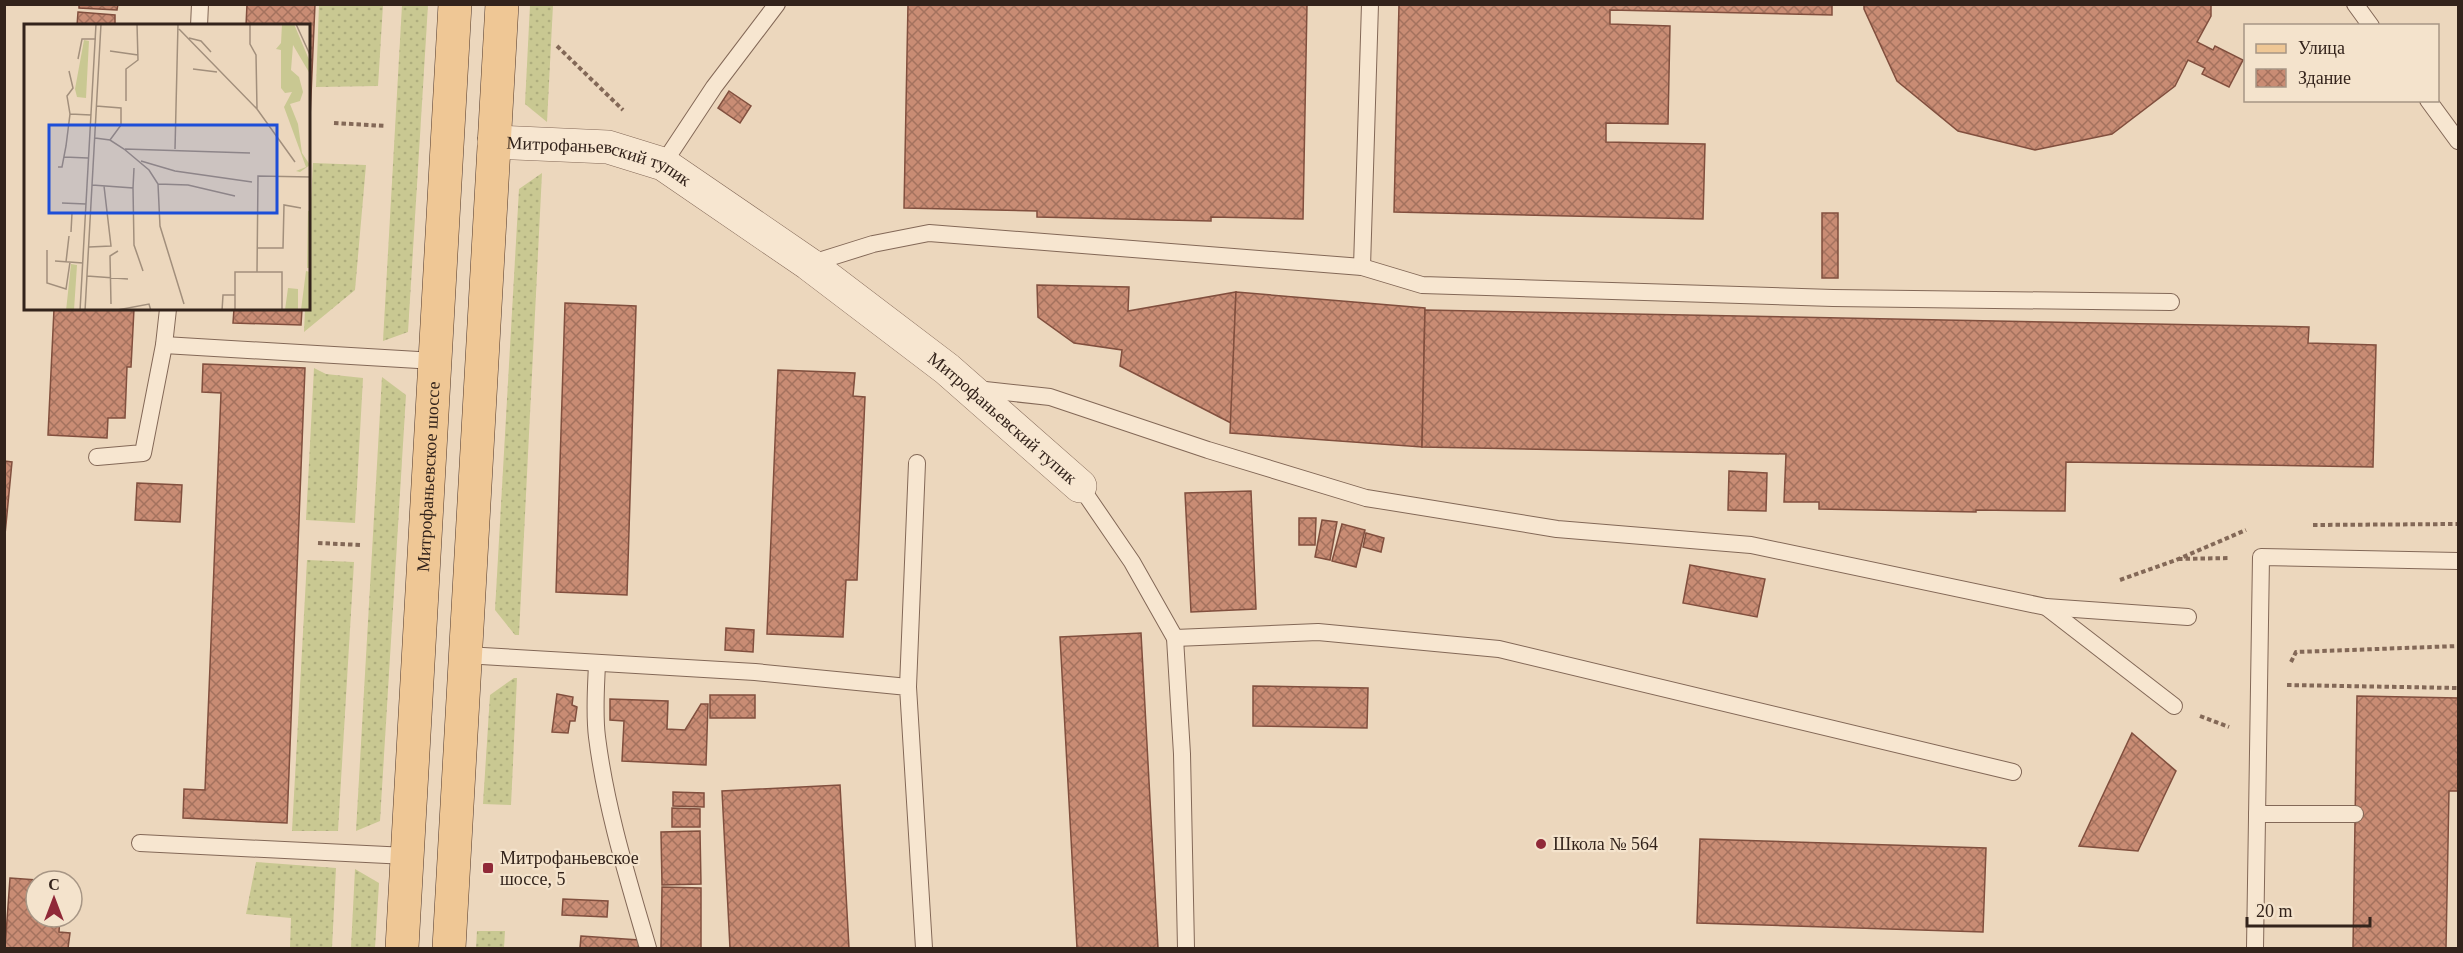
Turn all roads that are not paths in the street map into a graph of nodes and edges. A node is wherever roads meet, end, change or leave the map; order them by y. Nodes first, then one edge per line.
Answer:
1 (200, 4) edge
2 (455, 4) edge
3 (502, 4) edge
4 (777, 4) edge
5 (1370, 4) edge
6 (2355, 4) edge
7 (199, 24) edge
8 (2370, 24) edge
9 (2429, 102) edge
10 (2458, 141) edge
11 (494, 142) junction
12 (663, 164) junction
13 (809, 264) junction
14 (1362, 267) junction
15 (2171, 302) dead end
16 (168, 310) edge
17 (164, 345) junction
18 (435, 361) junction
19 (969, 388) junction
20 (97, 457) dead end
21 (917, 463) dead end
22 (1080, 486) joint
23 (2458, 561) edge
24 (2046, 607) junction
25 (2188, 617) dead end
26 (1175, 638) junction
27 (465, 655) junction
28 (597, 663) junction
29 (909, 687) junction
30 (2174, 706) road end
31 (2013, 772) dead end
32 (2257, 814) junction
33 (2355, 814) dead end
34 (140, 843) dead end
35 (407, 856) junction
36 (402, 948) edge
37 (449, 948) edge
38 (648, 948) edge
39 (924, 948) edge
40 (1186, 948) edge
41 (2255, 948) edge

1 - 7 lane
2 - 18 main road, Митрофаньевское шоссе
3 - 11 main road
4 - 12 lane
5 - 14 lane
6 - 8 lane
9 - 10 lane
11 - 12 street, Митрофаньевский тупик
11 - 27 main road
12 - 13 street, Митрофаньевский тупик
13 - 14 lane
13 - 19 street, Митрофаньевский тупик
14 - 15 lane
16 - 17 lane
17 - 18 lane
17 - 20 lane
18 - 35 main road, Митрофаньевское шоссе
19 - 22 street, Митрофаньевский тупик
19 - 24 lane
21 - 29 lane
22 - 26 lane, Митрофаньевский тупик
23 - 32 lane
24 - 25 lane
24 - 30 lane
26 - 31 lane
26 - 40 lane, Митрофаньевский тупик
27 - 28 lane
27 - 37 main road
28 - 29 lane
28 - 38 lane
29 - 39 lane
32 - 33 lane
32 - 41 lane
34 - 35 lane
35 - 36 main road, Митрофаньевское шоссе

